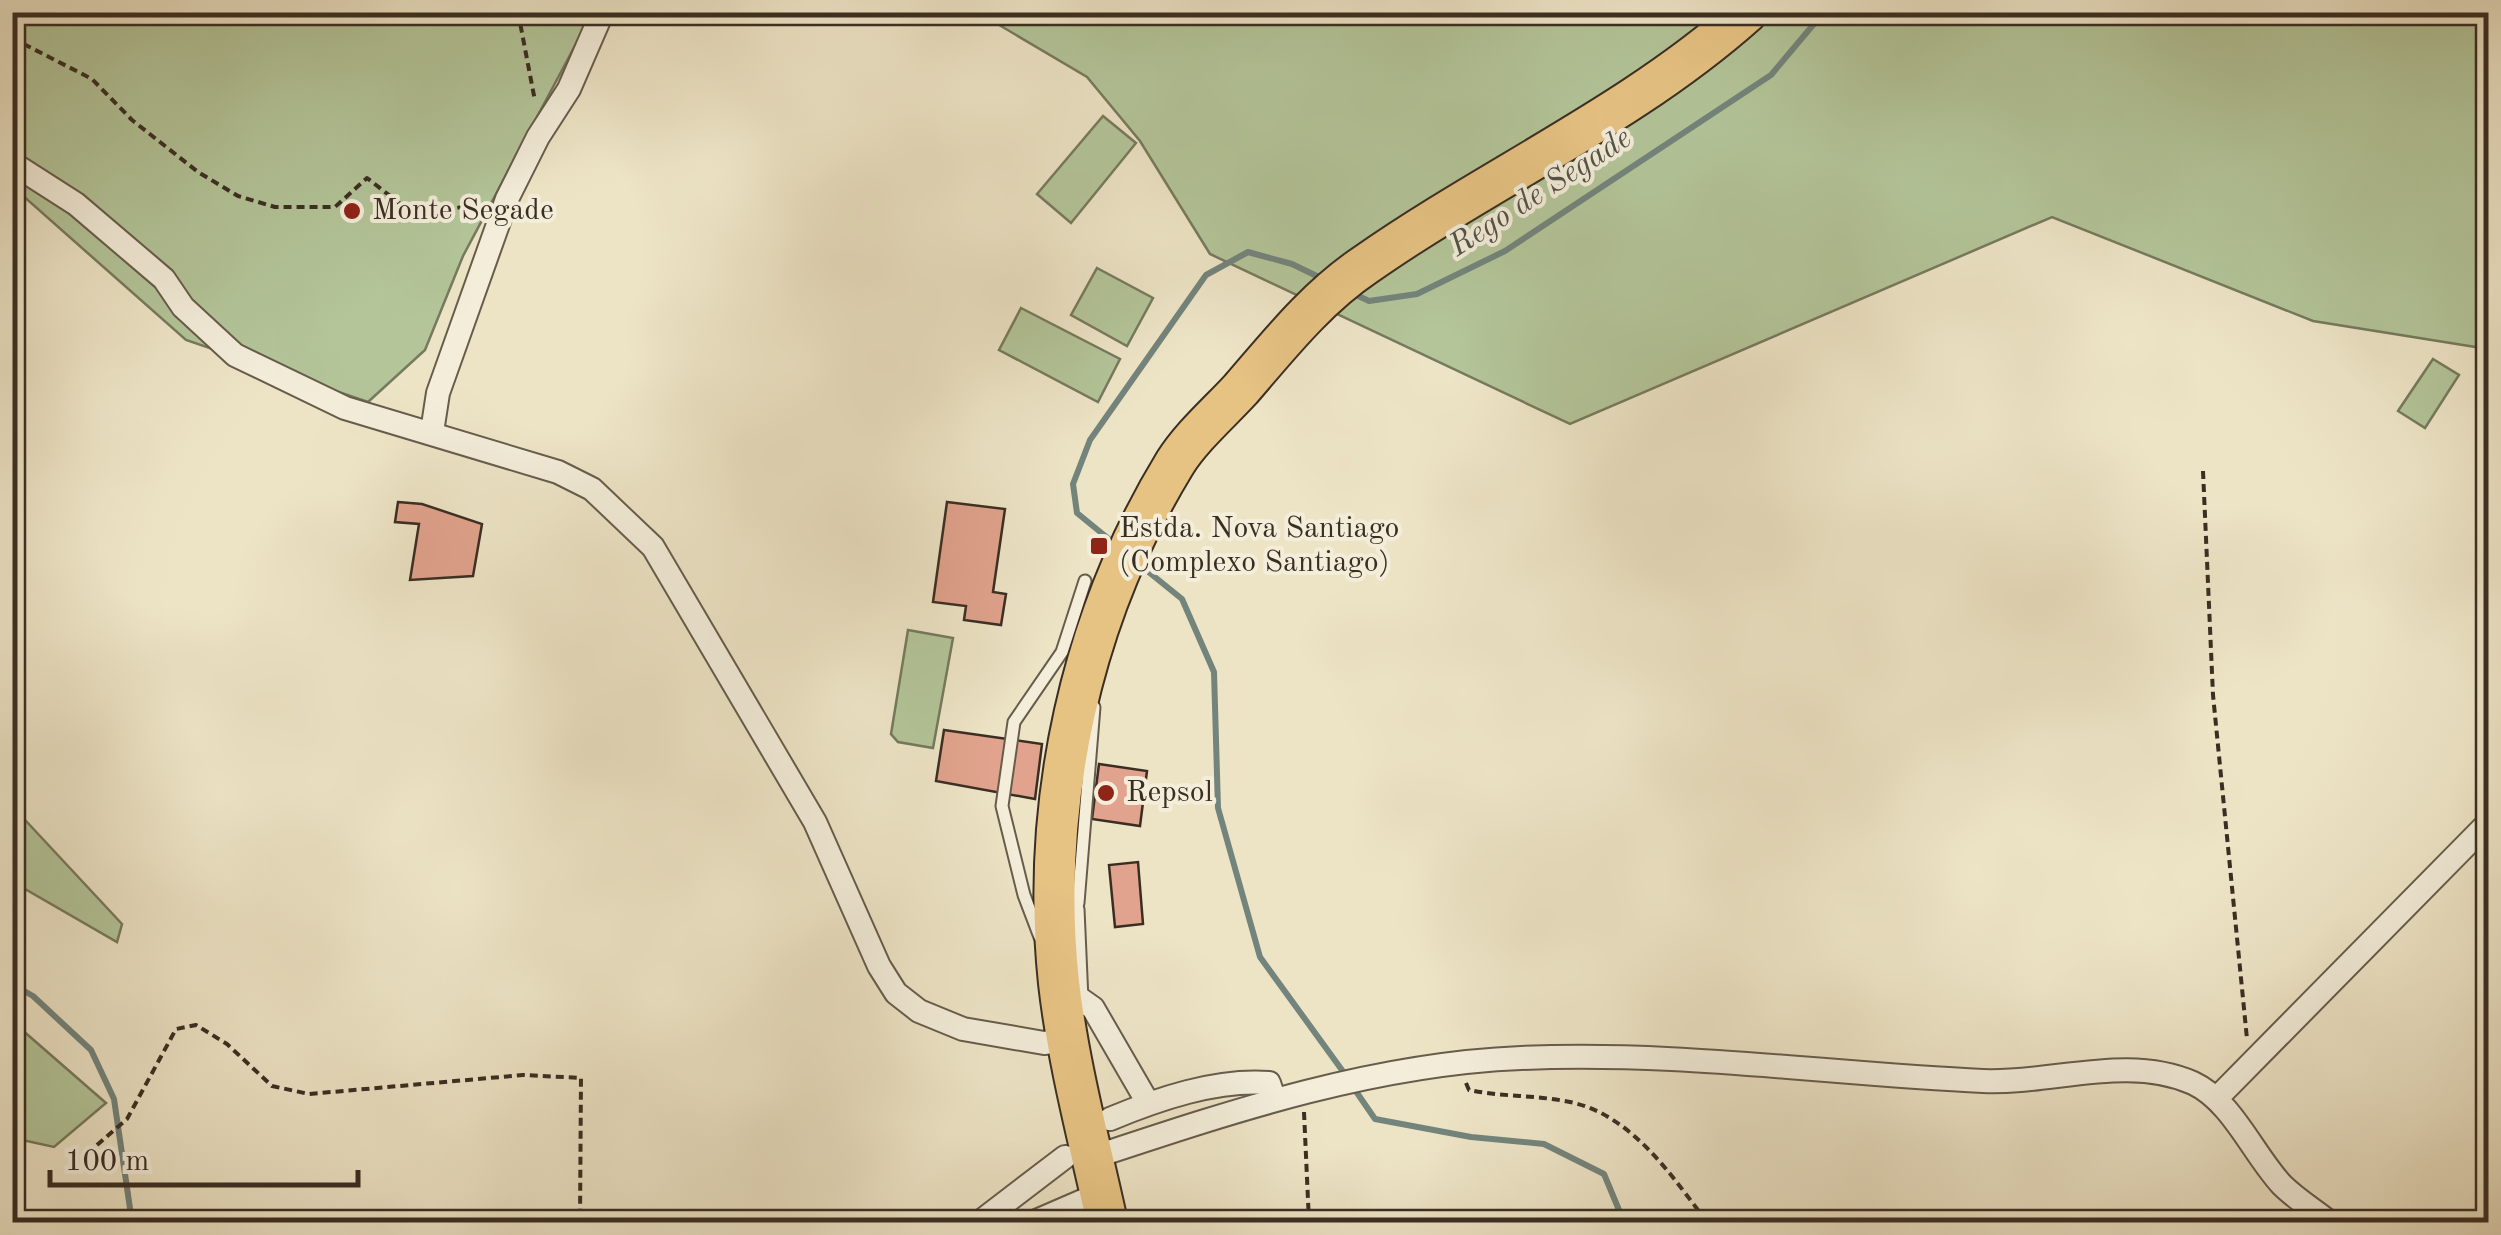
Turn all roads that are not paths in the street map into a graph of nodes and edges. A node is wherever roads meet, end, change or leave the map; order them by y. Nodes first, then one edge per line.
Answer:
1 (1746, 12) edge
2 (602, 13) edge
3 (12, 163) edge
4 (432, 432) junction
5 (1085, 581) dead end
6 (1099, 623) junction
7 (2488, 824) edge
8 (1078, 904) junction
9 (1066, 979) junction
10 (1068, 1040) junction
11 (1274, 1098) junction
12 (2216, 1098) junction
13 (1148, 1104) junction
14 (1110, 1120) dead end
15 (1092, 1182) edge
16 (980, 1222) edge
17 (1034, 1222) edge
18 (2330, 1222) edge

1 - 6 highway
2 - 4 street
3 - 4 street
4 - 10 street
5 - 9 lane
6 - 8 lane
6 - 9 highway
7 - 12 street
8 - 9 lane
8 - 9 lane
9 - 10 highway
9 - 13 street
10 - 15 highway
11 - 12 street
11 - 13 street
11 - 15 street
12 - 18 street
13 - 14 street
15 - 16 street
15 - 17 street

